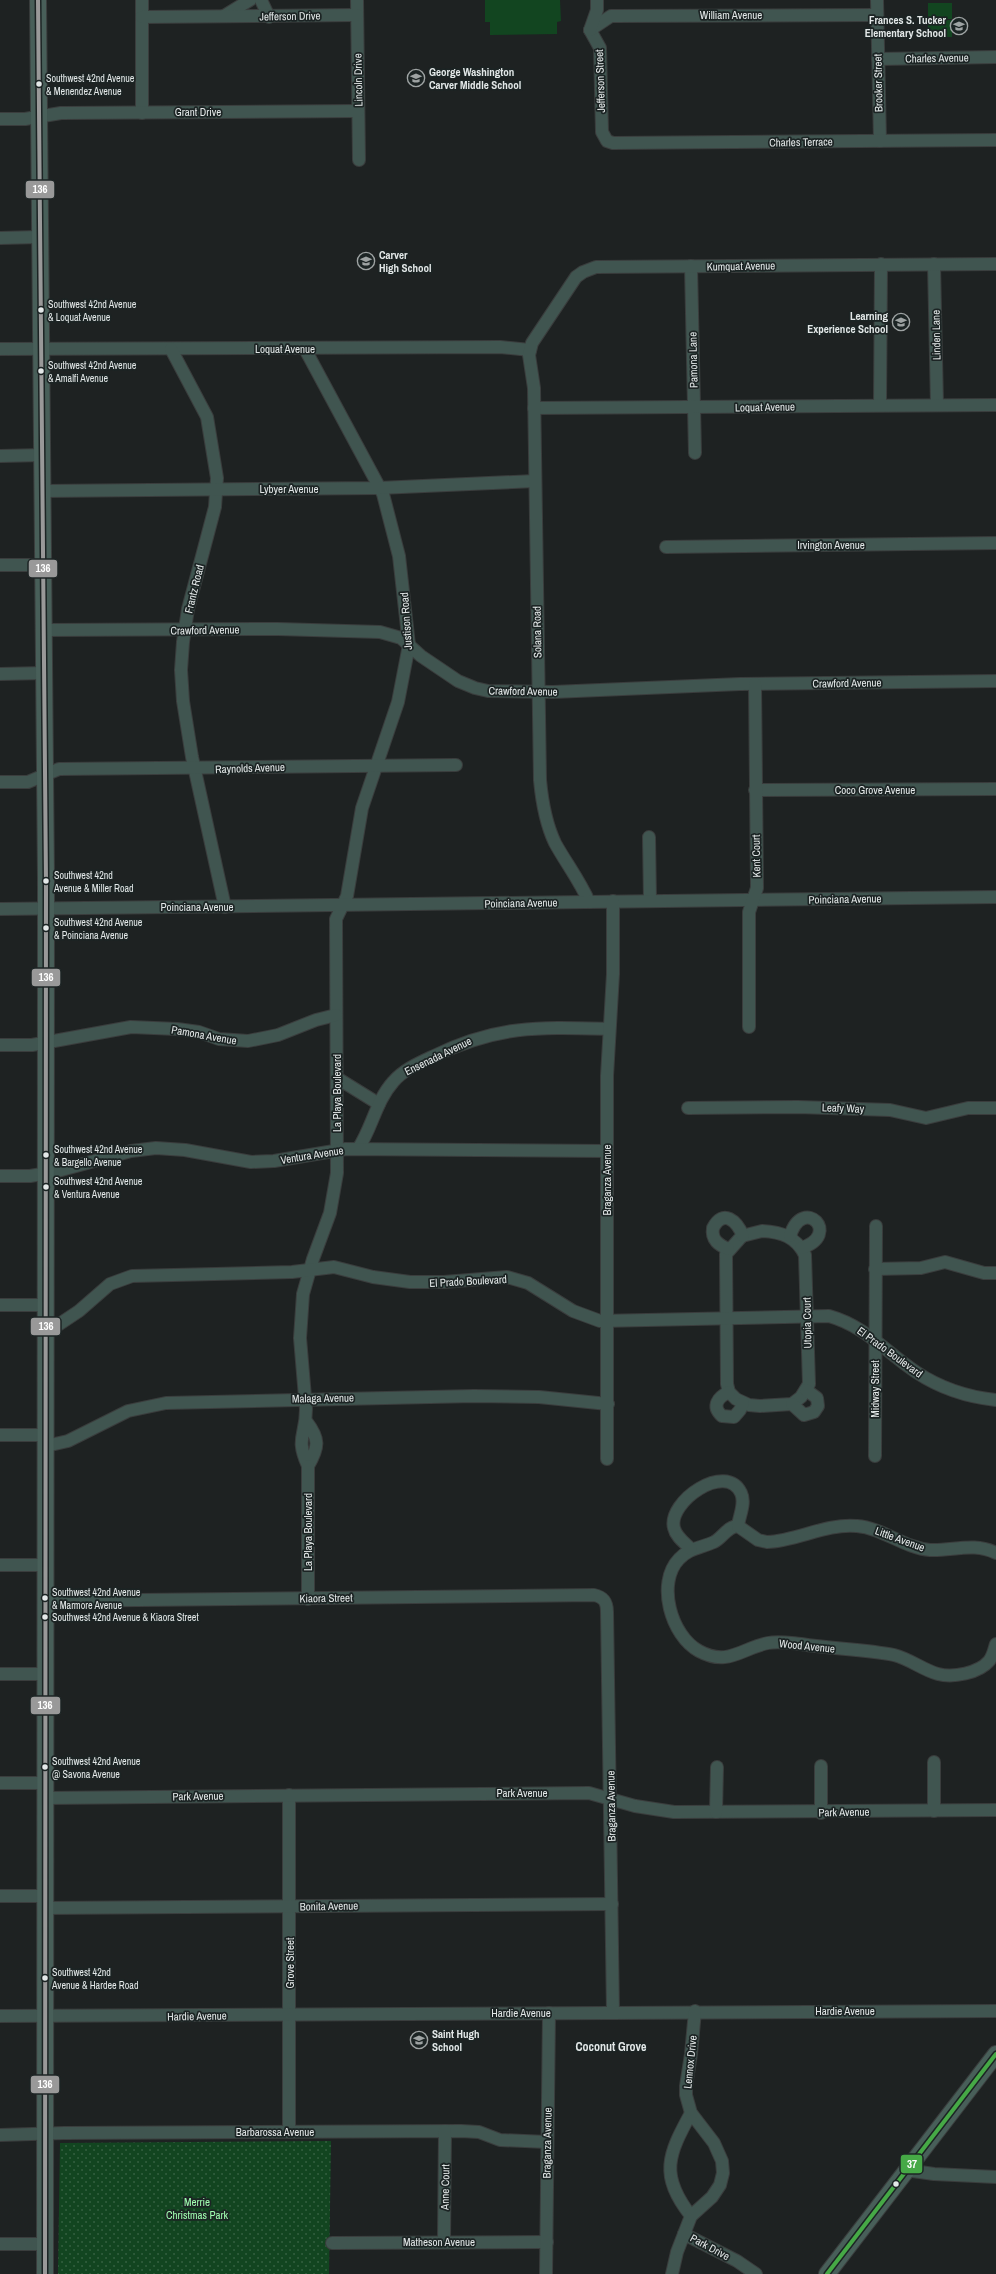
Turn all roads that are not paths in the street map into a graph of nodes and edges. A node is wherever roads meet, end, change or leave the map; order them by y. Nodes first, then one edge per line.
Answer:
1 (38, 0) edge
2 (142, 0) edge
3 (250, 0) edge
4 (261, 0) edge
5 (357, 0) edge
6 (597, 0) edge
7 (877, 0) edge
8 (357, 15) junction
9 (877, 15) junction
10 (224, 16) junction
11 (142, 17) junction
12 (269, 17) junction
13 (590, 30) junction
14 (996, 57) edge
15 (878, 59) junction
16 (358, 111) junction
17 (142, 113) junction
18 (38, 116) junction
19 (0, 119) edge
20 (607, 140) joint
21 (996, 140) edge
22 (880, 141) junction
23 (358, 160) dead end
24 (39, 237) junction
25 (0, 238) edge
26 (882, 264) junction
27 (934, 264) junction
28 (996, 264) edge
29 (692, 266) junction
30 (0, 349) edge
31 (41, 349) junction
32 (171, 349) junction
33 (305, 349) junction
34 (530, 350) junction
35 (880, 405) junction
36 (937, 405) junction
37 (996, 405) edge
38 (534, 408) junction
39 (694, 408) junction
40 (695, 453) dead end
41 (43, 455) junction
42 (0, 456) edge
43 (535, 481) junction
44 (380, 488) junction
45 (218, 490) junction
46 (43, 491) junction
47 (996, 543) edge
48 (666, 547) dead end
49 (0, 565) edge
50 (43, 565) junction
51 (44, 630) junction
52 (184, 630) junction
53 (409, 645) junction
54 (44, 673) junction
55 (0, 674) edge
56 (996, 681) edge
57 (755, 684) junction
58 (538, 692) junction
59 (375, 765) junction
60 (456, 765) dead end
61 (194, 769) junction
62 (45, 776) junction
63 (0, 782) edge
64 (996, 789) edge
65 (755, 790) junction
66 (649, 837) dead end
67 (996, 897) edge
68 (613, 901) junction
69 (650, 901) junction
70 (753, 901) junction
71 (590, 902) junction
72 (343, 905) junction
73 (225, 907) junction
74 (0, 909) edge
75 (46, 909) junction
76 (336, 1015) junction
77 (749, 1027) dead end
78 (609, 1029) junction
79 (46, 1042) junction
80 (0, 1045) edge
81 (337, 1078) junction
82 (379, 1104) junction
83 (688, 1108) dead end
84 (996, 1108) edge
85 (358, 1149) junction
86 (337, 1150) junction
87 (606, 1151) junction
88 (46, 1173) junction
89 (0, 1176) edge
90 (876, 1226) dead end
91 (743, 1236) junction
92 (790, 1236) junction
93 (801, 1248) junction
94 (728, 1249) junction
95 (875, 1269) junction
96 (309, 1270) junction
97 (996, 1273) edge
98 (0, 1305) edge
99 (46, 1305) junction
100 (806, 1315) junction
101 (726, 1318) junction
102 (608, 1320) junction
103 (46, 1333) junction
104 (875, 1339) junction
105 (806, 1390) junction
106 (729, 1392) junction
107 (306, 1398) junction
108 (996, 1400) edge
109 (743, 1403) junction
110 (608, 1404) junction
111 (792, 1404) junction
112 (306, 1421) junction
113 (0, 1435) edge
114 (46, 1441) junction
115 (875, 1456) dead end
116 (607, 1459) dead end
117 (308, 1466) junction
118 (738, 1526) junction
119 (691, 1549) junction
120 (996, 1553) edge
121 (0, 1565) edge
122 (46, 1565) junction
123 (308, 1599) junction
124 (604, 1600) joint
125 (46, 1601) junction
126 (996, 1644) edge
127 (0, 1674) edge
128 (46, 1674) junction
129 (934, 1762) dead end
130 (821, 1766) dead end
131 (717, 1767) dead end
132 (0, 1783) edge
133 (46, 1790) junction
134 (289, 1795) junction
135 (611, 1798) junction
136 (996, 1810) edge
137 (934, 1811) junction
138 (716, 1812) junction
139 (822, 1812) junction
140 (0, 1896) edge
141 (45, 1902) junction
142 (612, 1904) junction
143 (290, 1906) junction
144 (695, 2011) junction
145 (996, 2011) edge
146 (549, 2013) junction
147 (613, 2013) junction
148 (289, 2015) junction
149 (0, 2016) edge
150 (46, 2016) junction
151 (996, 2054) edge
152 (691, 2113) junction
153 (445, 2131) junction
154 (289, 2132) junction
155 (45, 2134) junction
156 (0, 2135) edge
157 (547, 2142) junction
158 (906, 2170) junction
159 (995, 2174) edge
160 (691, 2216) junction
161 (684, 2234) junction
162 (444, 2242) junction
163 (547, 2242) junction
164 (332, 2243) dead end
165 (0, 2244) edge
166 (45, 2244) junction
167 (45, 2274) edge
168 (546, 2274) edge
169 (672, 2274) edge
170 (756, 2274) edge
171 (827, 2274) edge

1 - 18 main road
2 - 11 street
3 - 10 street, Jefferson Drive
4 - 12 street
5 - 8 street, Lincoln Drive
6 - 13 street
7 - 9 street, Brooker Street
8 - 12 street, Jefferson Drive
8 - 16 street, Lincoln Drive
9 - 13 street, William Avenue
9 - 15 street, Brooker Street
10 - 11 street, Jefferson Drive
10 - 12 street, Jefferson Drive
11 - 17 street
13 - 20 street, Jefferson Street
14 - 15 street, Charles Avenue
15 - 22 street, Brooker Street
16 - 17 street, Grant Drive
16 - 23 street, Lincoln Drive
17 - 18 street, Grant Drive
18 - 19 street, Grant Drive
18 - 24 main road
20 - 22 street, Charles Terrace
21 - 22 street, Charles Terrace
24 - 25 street
24 - 31 main road
26 - 27 street, Kumquat Avenue
26 - 29 street, Kumquat Avenue
26 - 35 street
27 - 28 street, Kumquat Avenue
27 - 36 street, Linden Lane
29 - 34 street, Kumquat Avenue
29 - 39 street, Pamona Lane
30 - 31 street, Loquat Avenue
31 - 32 street, Loquat Avenue
31 - 41 main road
32 - 33 street, Loquat Avenue
32 - 45 street, Frantz Road
33 - 34 street, Loquat Avenue
33 - 44 street, Justison Road
34 - 38 street, Solana Road
35 - 36 street, Loquat Avenue
35 - 39 street, Loquat Avenue
36 - 37 street, Loquat Avenue
38 - 39 street, Loquat Avenue
38 - 43 street, Solana Road
39 - 40 street, Pamona Lane
41 - 42 street
41 - 46 main road
43 - 44 street, Lybyer Avenue
43 - 58 street, Solana Road
44 - 45 street, Lybyer Avenue
44 - 53 street, Justison Road
45 - 46 street, Lybyer Avenue
45 - 52 street, Frantz Road
46 - 50 main road
47 - 48 street, Irvington Avenue
49 - 50 street
50 - 51 main road
51 - 52 street, Crawford Avenue
51 - 54 main road
52 - 53 street, Crawford Avenue
52 - 61 street, Frantz Road
53 - 58 street, Crawford Avenue
53 - 59 street, Justison Road
54 - 55 street
54 - 62 main road
56 - 57 street, Crawford Avenue
57 - 58 street, Crawford Avenue
57 - 65 street, Kent Court
58 - 71 street, Solana Road
59 - 60 street, Raynolds Avenue
59 - 61 street, Raynolds Avenue
59 - 72 street, Justison Road
61 - 62 street, Raynolds Avenue
61 - 73 street, Frantz Road
62 - 63 street, Raynolds Avenue
62 - 75 main road
64 - 65 street, Coco Grove Avenue
65 - 70 street, Kent Court
66 - 69 street
67 - 70 street, Poinciana Avenue
68 - 69 street, Poinciana Avenue
68 - 71 street, Poinciana Avenue
68 - 78 street, Braganza Avenue
69 - 70 street, Poinciana Avenue
70 - 77 street, Kent Court
71 - 72 street, Poinciana Avenue
72 - 73 street, Poinciana Avenue
72 - 76 street, La Playa Boulevard
73 - 75 street, Poinciana Avenue
74 - 75 street, Poinciana Avenue
75 - 79 main road
76 - 79 street, Pamona Avenue
76 - 81 street, La Playa Boulevard
78 - 82 street, Ensenada Avenue
78 - 87 street, Braganza Avenue
79 - 80 street, Pamona Avenue
79 - 88 main road
81 - 82 street
81 - 86 street, La Playa Boulevard
82 - 85 street, Ensenada Avenue
83 - 84 street, Leafy Way
85 - 86 street, Ventura Avenue
85 - 87 street, Ventura Avenue
86 - 88 street, Ventura Avenue
86 - 96 street, La Playa Boulevard
87 - 102 street, Braganza Avenue
88 - 89 street, Ventura Avenue
88 - 99 main road
90 - 95 street, Midway Street
91 - 92 street
91 - 94 street
91 - 94 street
92 - 93 street, Utopia Court
92 - 93 street
93 - 100 street, Utopia Court
94 - 101 street
95 - 97 street
95 - 104 street, Midway Street
96 - 102 street, El Prado Boulevard
96 - 103 street, El Prado Boulevard
96 - 107 street, La Playa Boulevard
98 - 99 street
99 - 103 main road
100 - 101 street, El Prado Boulevard
100 - 104 street, El Prado Boulevard
100 - 105 street, Utopia Court
101 - 102 street, El Prado Boulevard
101 - 106 street
102 - 110 street, Braganza Avenue
103 - 114 main road
104 - 108 street, El Prado Boulevard
104 - 115 street, Midway Street
105 - 111 street
105 - 111 street
106 - 109 street
106 - 109 street
107 - 110 street, Malaga Avenue
107 - 112 street, La Playa Boulevard
107 - 114 street, Malaga Avenue
109 - 111 street
110 - 116 street, Braganza Avenue
112 - 117 street, La Playa Boulevard
112 - 117 street, La Playa Boulevard
113 - 114 street, Malaga Avenue
114 - 122 main road
117 - 123 street, La Playa Boulevard
118 - 119 street, Wood Avenue
118 - 119 street
118 - 120 street, Little Avenue
119 - 126 street, Wood Avenue
121 - 122 street
122 - 125 main road
123 - 124 street, Kiaora Street
123 - 125 street, Kiaora Street
124 - 135 street, Braganza Avenue
125 - 128 main road
127 - 128 street
128 - 133 main road
129 - 137 street
130 - 139 street
131 - 138 street
132 - 133 street, Park Avenue
133 - 134 street, Park Avenue
133 - 141 main road
134 - 135 street, Park Avenue
134 - 143 street, Grove Street
135 - 138 street, Park Avenue
135 - 142 street, Braganza Avenue
136 - 137 street, Park Avenue
137 - 139 street, Park Avenue
138 - 139 street, Park Avenue
140 - 141 street, Bonita Avenue
141 - 143 street, Bonita Avenue
141 - 150 main road
142 - 143 street, Bonita Avenue
142 - 147 street, Braganza Avenue
143 - 148 street, Grove Street
144 - 145 street, Hardie Avenue
144 - 147 street, Hardie Avenue
144 - 152 street, Lennox Drive
146 - 147 street, Hardie Avenue
146 - 148 street, Hardie Avenue
146 - 157 street, Braganza Avenue
148 - 150 street, Hardie Avenue
148 - 154 street, Grove Street
149 - 150 street, Hardie Avenue
150 - 155 main road
151 - 158 main road
152 - 160 street
152 - 160 street, Lennox Drive
153 - 154 street, Barbarossa Avenue
153 - 157 street, Barbarossa Avenue
153 - 162 street, Anne Court
154 - 155 street, Barbarossa Avenue
155 - 156 street, Barbarossa Avenue
155 - 166 main road
157 - 163 street, Braganza Avenue
158 - 159 street
158 - 171 main road
160 - 161 street, Lennox Drive
161 - 169 street, Lennox Drive
161 - 170 street, Park Drive
162 - 163 street, Matheson Avenue
162 - 164 street, Matheson Avenue
163 - 168 street, Braganza Avenue
165 - 166 street
166 - 167 main road

